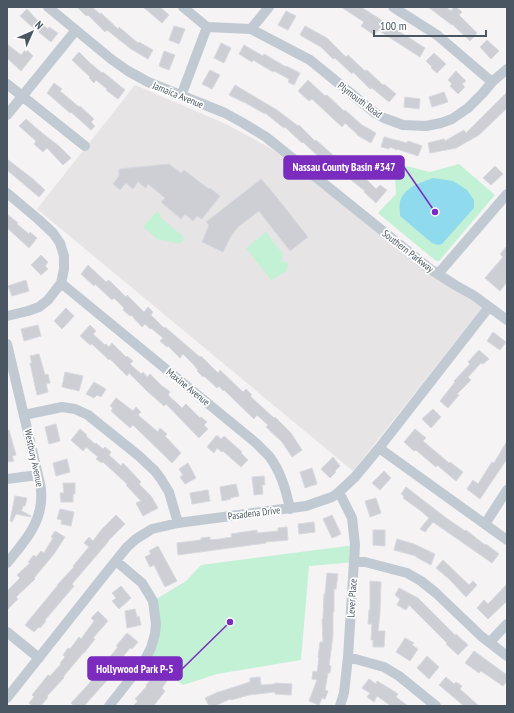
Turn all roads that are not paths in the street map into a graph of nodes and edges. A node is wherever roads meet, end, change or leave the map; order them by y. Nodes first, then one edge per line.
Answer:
1 (48, 7) edge
2 (183, 7) edge
3 (269, 7) edge
4 (393, 7) edge
5 (207, 27) junction
6 (251, 29) junction
7 (76, 30) junction
8 (507, 69) edge
9 (492, 82) junction
10 (7, 84) edge
11 (22, 96) junction
12 (181, 96) junction
13 (7, 114) edge
14 (85, 146) dead end
15 (313, 175) joint
16 (7, 193) edge
17 (507, 194) edge
18 (438, 274) junction
19 (61, 283) junction
20 (489, 307) junction
21 (7, 316) edge
22 (507, 320) edge
23 (7, 344) edge
24 (8, 356) edge
25 (24, 415) junction
26 (379, 448) junction
27 (38, 475) junction
28 (7, 479) edge
29 (507, 490) edge
30 (339, 492) junction
31 (290, 509) junction
32 (178, 523) junction
33 (485, 524) junction
34 (507, 540) edge
35 (116, 560) junction
36 (355, 562) junction
37 (7, 563) edge
38 (507, 624) edge
39 (7, 632) edge
40 (490, 642) junction
41 (507, 656) edge
42 (348, 657) junction
43 (39, 658) junction
44 (7, 698) edge
45 (109, 706) edge
46 (340, 706) edge
47 (436, 706) edge

1 - 7 street, Jamaica Avenue
2 - 5 street
3 - 6 street
4 - 9 street
5 - 6 street, Plymouth Road
5 - 12 street
6 - 9 street, Plymouth Road
7 - 11 street
7 - 12 street, Jamaica Avenue
8 - 9 street, Plymouth Road
10 - 11 street
11 - 13 street
11 - 14 street
12 - 15 street, Jamaica Avenue
15 - 18 street, Southern Parkway
16 - 19 street
17 - 18 street
18 - 20 street, Southern Parkway
19 - 21 street
19 - 31 street, Maxine Avenue
20 - 22 street, Southern Parkway
20 - 26 street, Pasadena Drive
23 - 24 street, Westbury Avenue
24 - 25 street, Westbury Avenue
25 - 27 street, Westbury Avenue
25 - 32 street
26 - 30 street, Pasadena Drive
26 - 33 street
27 - 28 street
27 - 37 street, Westbury Avenue
29 - 33 street
30 - 31 street, Pasadena Drive
30 - 36 street, Lever Place
31 - 32 street, Pasadena Drive
32 - 35 street, Pasadena Drive
33 - 34 street
35 - 43 street, Pasadena Drive
35 - 45 street
36 - 40 street
36 - 42 street, Lever Place
38 - 40 street
39 - 43 street
40 - 41 street
42 - 46 street, Lever Place
42 - 47 street
43 - 44 street, Pasadena Drive

